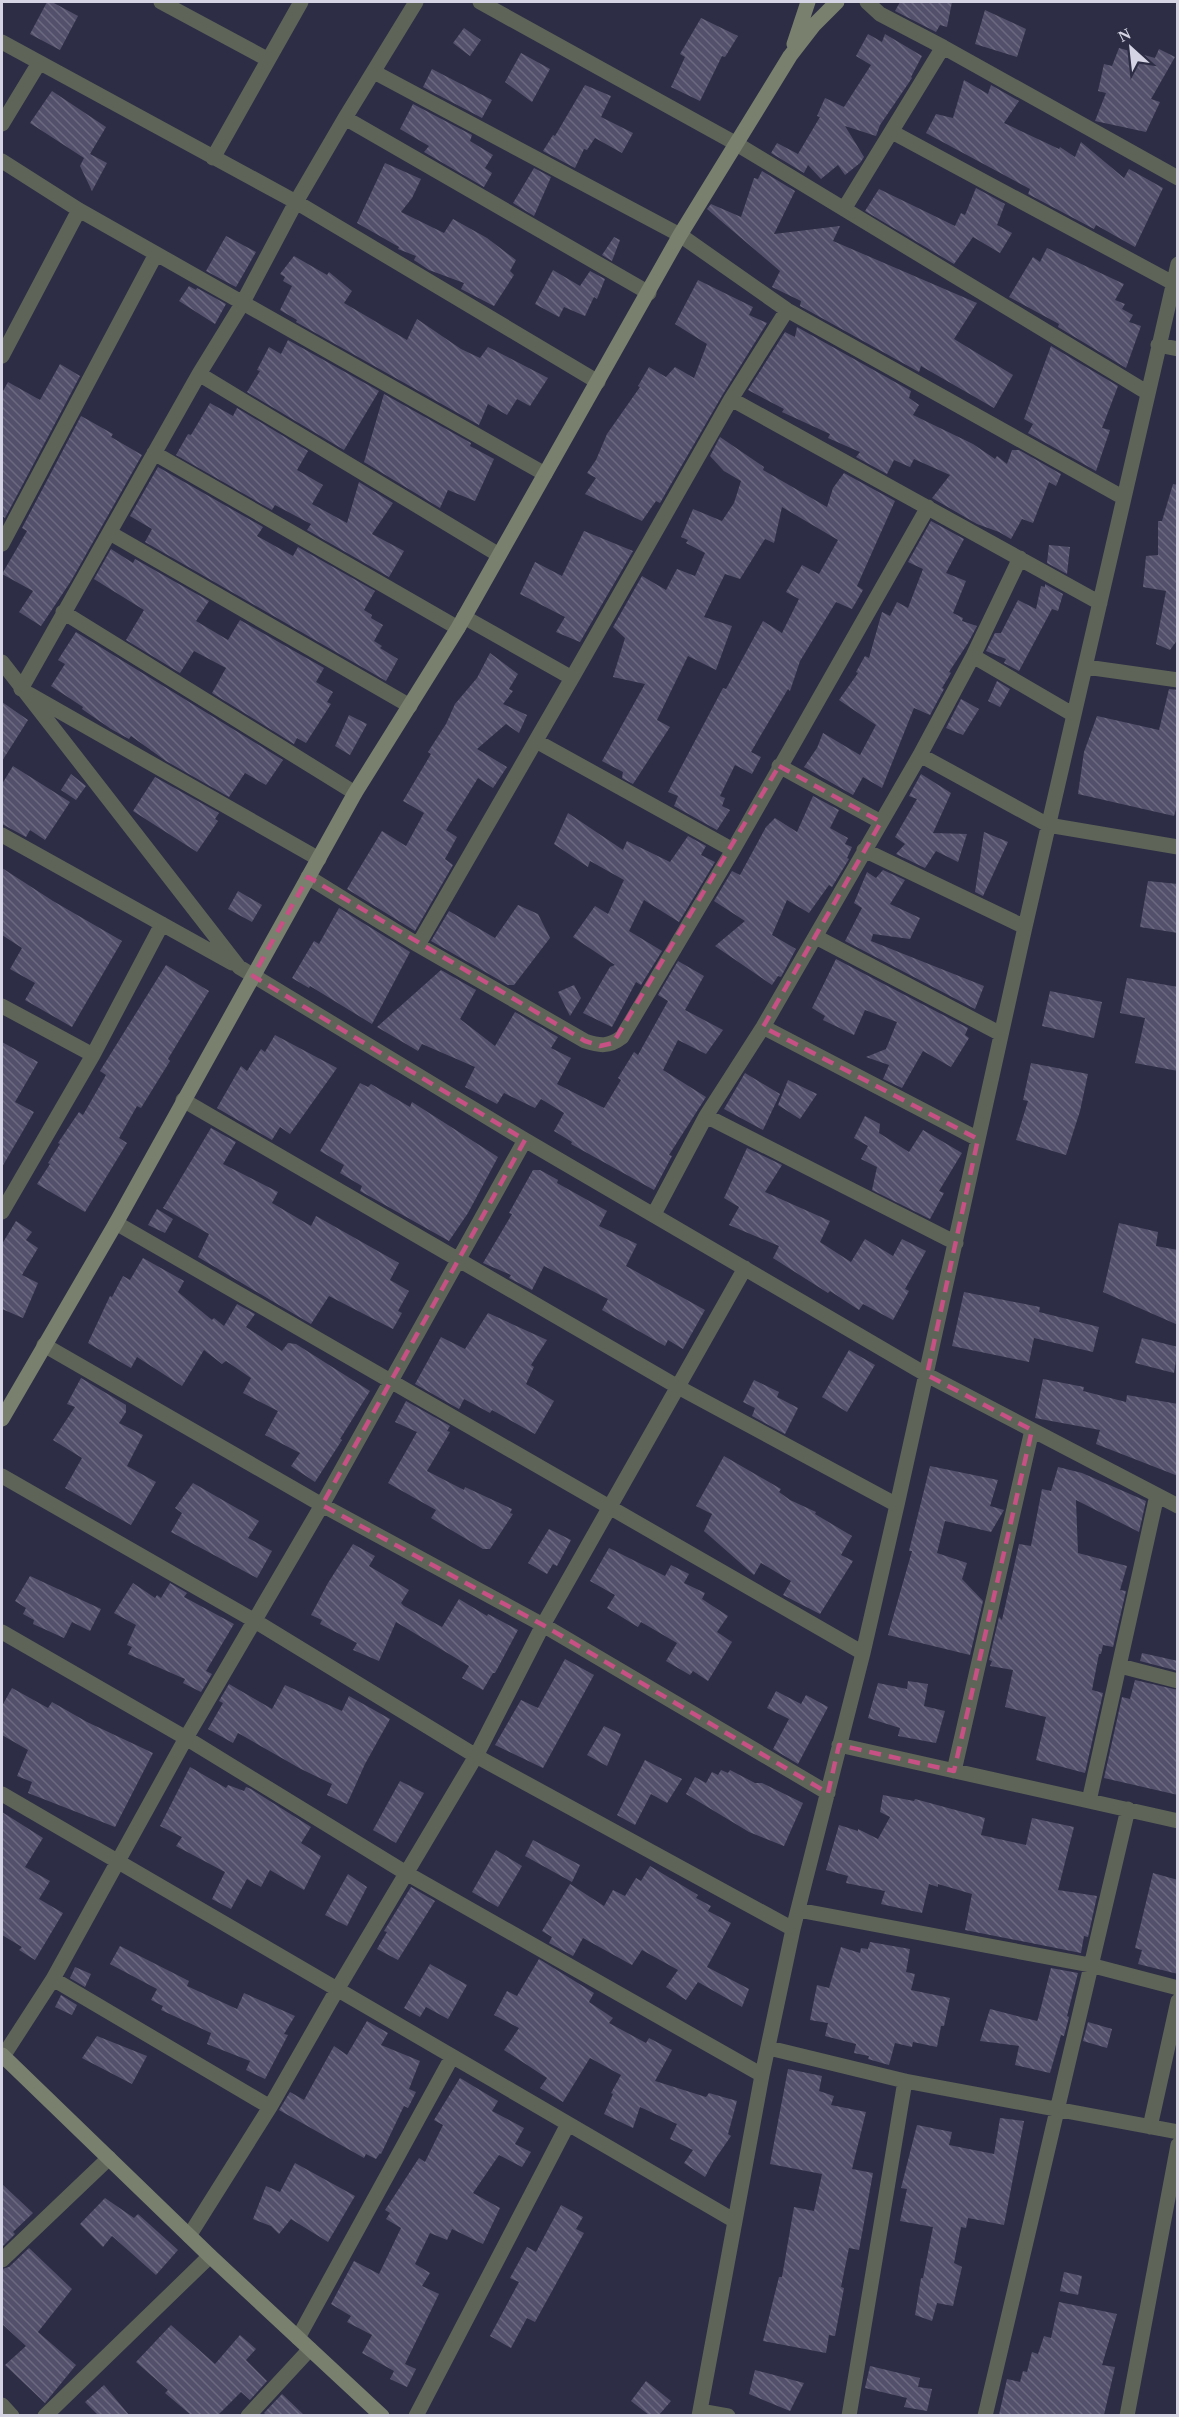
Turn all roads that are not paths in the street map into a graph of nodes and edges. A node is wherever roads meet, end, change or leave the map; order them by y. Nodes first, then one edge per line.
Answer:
1 (161, 2) edge
2 (195, 2) edge
3 (302, 2) edge
4 (416, 2) edge
5 (480, 2) edge
6 (808, 2) edge
7 (837, 2) edge
8 (867, 2) edge
9 (187, 16) junction
10 (2, 42) edge
11 (944, 48) junction
12 (790, 56) junction
13 (267, 59) junction
14 (39, 63) junction
15 (374, 72) junction
16 (345, 118) junction
17 (2, 124) edge
18 (892, 132) junction
19 (735, 143) junction
20 (213, 158) junction
21 (4, 168) edge
22 (1178, 178) edge
23 (296, 202) junction
24 (844, 209) junction
25 (79, 210) junction
26 (680, 235) junction
27 (156, 254) junction
28 (1178, 264) edge
29 (1173, 283) junction
30 (649, 293) junction
31 (242, 304) junction
32 (787, 310) junction
33 (1158, 345) junction
34 (1178, 349) edge
35 (2, 356) edge
36 (199, 374) junction
37 (598, 382) junction
38 (1148, 393) junction
39 (731, 399) junction
40 (154, 453) junction
41 (545, 474) junction
42 (1124, 498) junction
43 (928, 507) junction
44 (110, 533) junction
45 (2, 544) edge
46 (499, 555) junction
47 (1020, 558) junction
48 (1100, 603) junction
49 (63, 612) junction
50 (461, 623) junction
51 (973, 656) junction
52 (2, 662) edge
53 (1086, 667) junction
54 (2, 676) edge
55 (572, 678) junction
56 (1178, 680) edge
57 (21, 689) junction
58 (410, 706) junction
59 (1074, 715) junction
60 (536, 741) junction
61 (920, 754) junction
62 (779, 766) junction
63 (355, 793) junction
64 (881, 822) junction
65 (1048, 825) junction
66 (2, 835) edge
67 (1178, 847) edge
68 (733, 850) junction
69 (864, 850) junction
70 (319, 859) junction
71 (308, 877) junction
72 (162, 924) junction
73 (1025, 927) junction
74 (816, 937) junction
75 (418, 945) junction
76 (239, 968) junction
77 (254, 976) junction
78 (2, 1006) edge
79 (763, 1027) junction
80 (1001, 1034) junction
81 (93, 1055) junction
82 (183, 1100) junction
83 (706, 1116) junction
84 (978, 1139) junction
85 (525, 1140) junction
86 (2, 1212) edge
87 (654, 1214) junction
88 (116, 1222) junction
89 (956, 1243) junction
90 (458, 1259) junction
91 (745, 1268) junction
92 (44, 1345) junction
93 (927, 1375) junction
94 (389, 1382) junction
95 (678, 1387) junction
96 (2, 1419) edge
97 (1032, 1430) junction
98 (2, 1476) edge
99 (1156, 1495) junction
100 (897, 1505) junction
101 (322, 1506) junction
102 (609, 1506) junction
103 (1178, 1506) edge
104 (255, 1621) junction
105 (543, 1625) junction
106 (2, 1632) edge
107 (863, 1653) junction
108 (1120, 1666) junction
109 (1178, 1681) edge
110 (186, 1738) junction
111 (839, 1745) junction
112 (476, 1756) junction
113 (954, 1771) junction
114 (828, 1793) junction
115 (2, 1794) edge
116 (1089, 1801) junction
117 (1128, 1809) junction
118 (1178, 1821) edge
119 (118, 1861) junction
120 (406, 1873) junction
121 (798, 1910) junction
122 (793, 1929) junction
123 (1090, 1965) junction
124 (53, 1979) junction
125 (338, 1988) junction
126 (1178, 1988) edge
127 (1178, 2001) edge
128 (769, 2048) junction
129 (452, 2056) junction
130 (2, 2057) edge
131 (762, 2075) junction
132 (905, 2081) junction
133 (270, 2107) junction
134 (1056, 2109) junction
135 (568, 2124) junction
136 (1150, 2127) junction
137 (1178, 2132) edge
138 (1178, 2145) edge
139 (109, 2158) junction
140 (735, 2221) junction
141 (189, 2236) junction
142 (210, 2256) junction
143 (2, 2260) edge
144 (304, 2344) junction
145 (2, 2405) edge
146 (699, 2413) edge
147 (12, 2415) edge
148 (45, 2415) edge
149 (248, 2415) edge
150 (382, 2415) edge
151 (416, 2415) edge
152 (728, 2415) edge
153 (849, 2415) edge
154 (985, 2415) edge
155 (1127, 2415) edge

1 - 9 street
2 - 9 street
3 - 13 street
4 - 15 street
5 - 19 street
6 - 12 street
7 - 12 street
8 - 11 street
9 - 13 street
10 - 14 street
11 - 18 street
11 - 22 street
12 - 19 street
13 - 20 street
14 - 17 street
14 - 20 street
15 - 16 street
15 - 26 street
16 - 23 street
16 - 30 street
18 - 24 street
18 - 29 street
19 - 24 street
19 - 26 street
20 - 23 street
21 - 25 street
23 - 31 street
23 - 37 street
24 - 38 street
25 - 27 street
25 - 35 street
26 - 30 street
26 - 32 street
27 - 31 street
27 - 45 street
28 - 29 street
29 - 33 street
30 - 37 street
31 - 36 street
31 - 41 street
32 - 39 street
32 - 42 street
33 - 34 street
33 - 38 street
36 - 40 street
36 - 46 street
37 - 41 street
38 - 42 street
39 - 43 street
39 - 55 street
40 - 44 street
40 - 50 street
41 - 46 street
42 - 48 street
43 - 47 street
43 - 62 street
44 - 49 street
44 - 58 street
46 - 50 street
47 - 48 street
47 - 51 street
48 - 53 street
49 - 57 street
49 - 63 street
50 - 55 street
50 - 58 street
51 - 59 street
51 - 61 street
52 - 57 street
53 - 56 street
53 - 59 street
54 - 57 street
55 - 60 street
57 - 70 street
57 - 76 street
58 - 63 street
59 - 65 street
60 - 68 street
60 - 75 street
61 - 64 street
61 - 65 street
62 - 64 street
62 - 68 street
63 - 70 street
64 - 69 street
65 - 67 street
65 - 73 street
66 - 72 street
68 - 75 street
69 - 73 street
69 - 74 street
70 - 71 street
71 - 75 street
71 - 77 street
72 - 76 street
72 - 81 street
73 - 80 street
74 - 79 street
74 - 80 street
76 - 77 street
77 - 82 street
77 - 85 street
78 - 81 street
79 - 83 street
79 - 84 street
80 - 84 street
81 - 86 street
82 - 88 street
82 - 90 street
83 - 87 street
83 - 89 street
84 - 89 street
85 - 87 street
85 - 90 street
87 - 91 street
88 - 92 street
88 - 94 street
89 - 93 street
90 - 94 street
90 - 95 street
91 - 93 street
91 - 95 street
92 - 96 street
92 - 101 street
93 - 97 street
93 - 100 street
94 - 101 street
94 - 102 street
95 - 100 street
95 - 102 street
97 - 99 street
97 - 113 street
98 - 104 street
99 - 103 street
99 - 108 street
100 - 107 street
101 - 104 street
101 - 105 street
102 - 105 street
102 - 107 street
104 - 110 street
104 - 112 street
105 - 112 street
105 - 114 street
106 - 110 street
107 - 111 street
108 - 109 street
108 - 116 street
110 - 119 street
110 - 120 street
111 - 113 street
111 - 114 street
112 - 120 street
112 - 122 street
113 - 116 street
114 - 121 street
115 - 119 street
116 - 117 street
117 - 118 street
117 - 123 street
119 - 124 street
119 - 125 street
120 - 125 street
120 - 131 street
121 - 122 street
121 - 123 street
122 - 128 street
123 - 126 street
123 - 134 street
124 - 130 street
124 - 133 street
125 - 129 street
125 - 133 street
127 - 136 street
128 - 131 street
128 - 132 street
129 - 135 street
129 - 144 street
130 - 139 street
131 - 140 street
132 - 134 street
132 - 153 street
133 - 141 street
134 - 136 street
134 - 154 street
135 - 140 street
135 - 151 street
136 - 137 street
138 - 155 street
139 - 141 street
139 - 143 street
140 - 146 street
141 - 142 street
142 - 144 street
142 - 148 street
144 - 149 street
144 - 150 street
145 - 147 street
146 - 152 street

